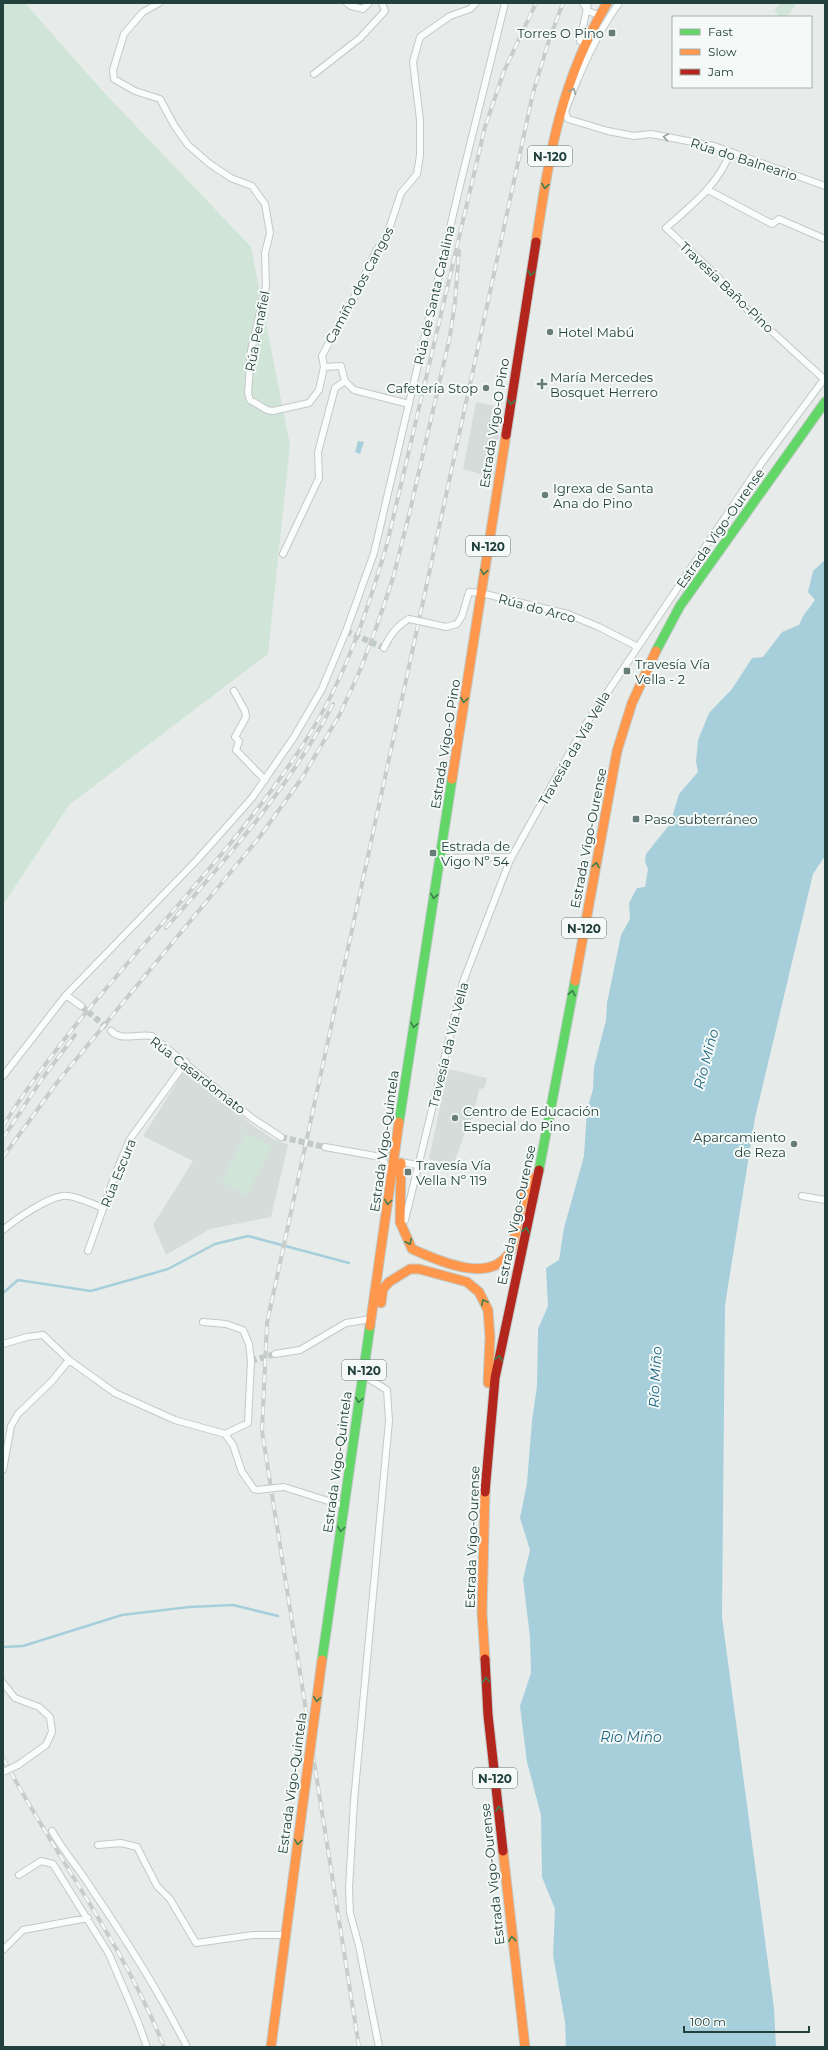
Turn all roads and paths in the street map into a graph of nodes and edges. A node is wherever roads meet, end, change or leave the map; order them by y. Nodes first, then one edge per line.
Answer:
1 (159, 3) edge
2 (347, 3) edge
3 (370, 3) edge
4 (382, 3) edge
5 (476, 3) edge
6 (503, 3) edge
7 (600, 3) edge
8 (607, 3) edge
9 (618, 3) edge
10 (590, 9) edge
11 (612, 13) junction
12 (314, 74) dead end
13 (570, 80) junction
14 (568, 119) junction
15 (556, 123) junction
16 (730, 153) junction
17 (825, 186) edge
18 (708, 190) junction
19 (825, 239) edge
20 (324, 368) junction
21 (825, 378) edge
22 (345, 381) junction
23 (825, 402) edge
24 (409, 404) junction
25 (267, 410) joint
26 (283, 554) dead end
27 (481, 593) junction
28 (636, 646) junction
29 (384, 648) dead end
30 (234, 691) dead end
31 (265, 780) junction
32 (511, 857) junction
33 (440, 858) junction
34 (66, 995) junction
35 (81, 1006) tunnel mouth
36 (568, 1012) junction
37 (111, 1031) tunnel mouth
38 (186, 1062) junction
39 (408, 1066) junction
40 (3, 1076) edge
41 (399, 1129) junction
42 (281, 1138) tunnel mouth
43 (325, 1147) tunnel mouth
44 (381, 1157) junction
45 (402, 1162) junction
46 (417, 1165) junction
47 (392, 1178) junction
48 (802, 1196) dead end
49 (825, 1200) edge
50 (103, 1208) junction
51 (402, 1229) junction
52 (3, 1230) edge
53 (88, 1251) dead end
54 (371, 1319) junction
55 (203, 1322) dead end
56 (3, 1344) edge
57 (275, 1354) tunnel mouth
58 (69, 1360) junction
59 (363, 1375) junction
60 (226, 1434) junction
61 (4, 1448) edge
62 (3, 1470) edge
63 (344, 1506) junction
64 (483, 1508) junction
65 (3, 1683) edge
66 (3, 1772) edge
67 (52, 1831) dead end
68 (98, 1845) dead end
69 (19, 1875) dead end
70 (290, 1899) junction
71 (88, 1918) junction
72 (285, 1935) junction
73 (3, 1950) edge
74 (515, 1961) junction
75 (147, 2047) edge
76 (187, 2047) edge
77 (271, 2047) edge
78 (280, 2047) edge
79 (379, 2047) edge
80 (519, 2047) edge
81 (525, 2047) edge

1 - 25 street, Rúa Penafiel
2 - 3 street
4 - 12 street
5 - 20 street, Camiño dos Cangos
6 - 24 street, Rúa de Santa Catalina
7 - 10 highway, N-120
8 - 10 highway, Estrada Vigo-O Pino / N-120
9 - 11 street
10 - 11 street
10 - 13 highway, Estrada Vigo-O Pino / N-120
10 - 13 highway, N-120
14 -> 11 street
13 - 15 highway, Estrada Vigo-O Pino / N-120
14 - 15 street
16 -> 14 street, Rúa do Balneario
15 -> 27 highway, Estrada Vigo-O Pino / N-120
16 - 17 street, Rúa do Balneario
16 - 18 street
18 - 19 street
18 - 21 street, Travesía Baño-Pino
20 - 22 street
20 - 25 street, Camiño dos Cangos
21 - 28 street, Travesía da Vía Vella
22 - 24 street
22 - 26 street
36 -> 23 highway, Estrada Vigo-Ourense / N-120
24 - 31 street, Rúa de Santa Catalina
27 - 28 street, Rúa do Arco
27 - 29 street, bridge
27 -> 33 highway, Estrada Vigo-O Pino / N-120
28 - 32 street, Travesía da Vía Vella
30 - 31 street
31 - 34 street, Rúa de Santa Catalina
32 - 33 street
32 - 46 street, Travesía da Vía Vella
33 -> 39 highway, Estrada Vigo-Quintela / N-120
34 - 35 street
34 - 40 street, Rúa de Santa Catalina
51 -> 36 highway
64 -> 36 highway, Estrada Vigo-Ourense / N-120
37 - 38 street, Rúa Casardomato
38 - 42 street, Rúa Casardomato
38 - 50 street, Rúa Escura
39 - 41 highway, Estrada Vigo-Quintela / N-120
39 - 45 highway
41 - 44 street
41 - 47 highway, Estrada Vigo-Quintela / N-120
43 - 44 street
44 - 47 street
45 - 46 street
45 - 51 highway
46 - 51 street, Travesía da Vía Vella
47 -> 54 highway, Estrada Vigo-Quintela / N-120
48 - 49 street
50 - 52 street
50 - 53 street, Rúa Escura
54 - 57 street
54 - 59 highway, Estrada Vigo-Quintela / N-120
55 - 60 street
56 - 58 street
58 - 60 street
58 - 61 street
59 -> 63 highway, Estrada Vigo-Quintela / N-120
64 -> 59 highway
59 - 79 street
60 - 63 street, bridge
61 - 62 street
63 -> 70 highway, Estrada Vigo-Quintela / N-120, bridge
74 -> 64 highway, Estrada Vigo-Ourense / N-120
65 - 66 street, bridge
67 - 76 street
68 - 72 street
69 - 71 street
70 - 72 highway, Estrada Vigo-Quintela / N-120
70 - 78 highway
71 - 73 street
71 - 75 street
72 - 77 highway, Estrada Vigo-Quintela / N-120
74 - 80 highway
74 - 81 highway, Estrada Vigo-Ourense / N-120

